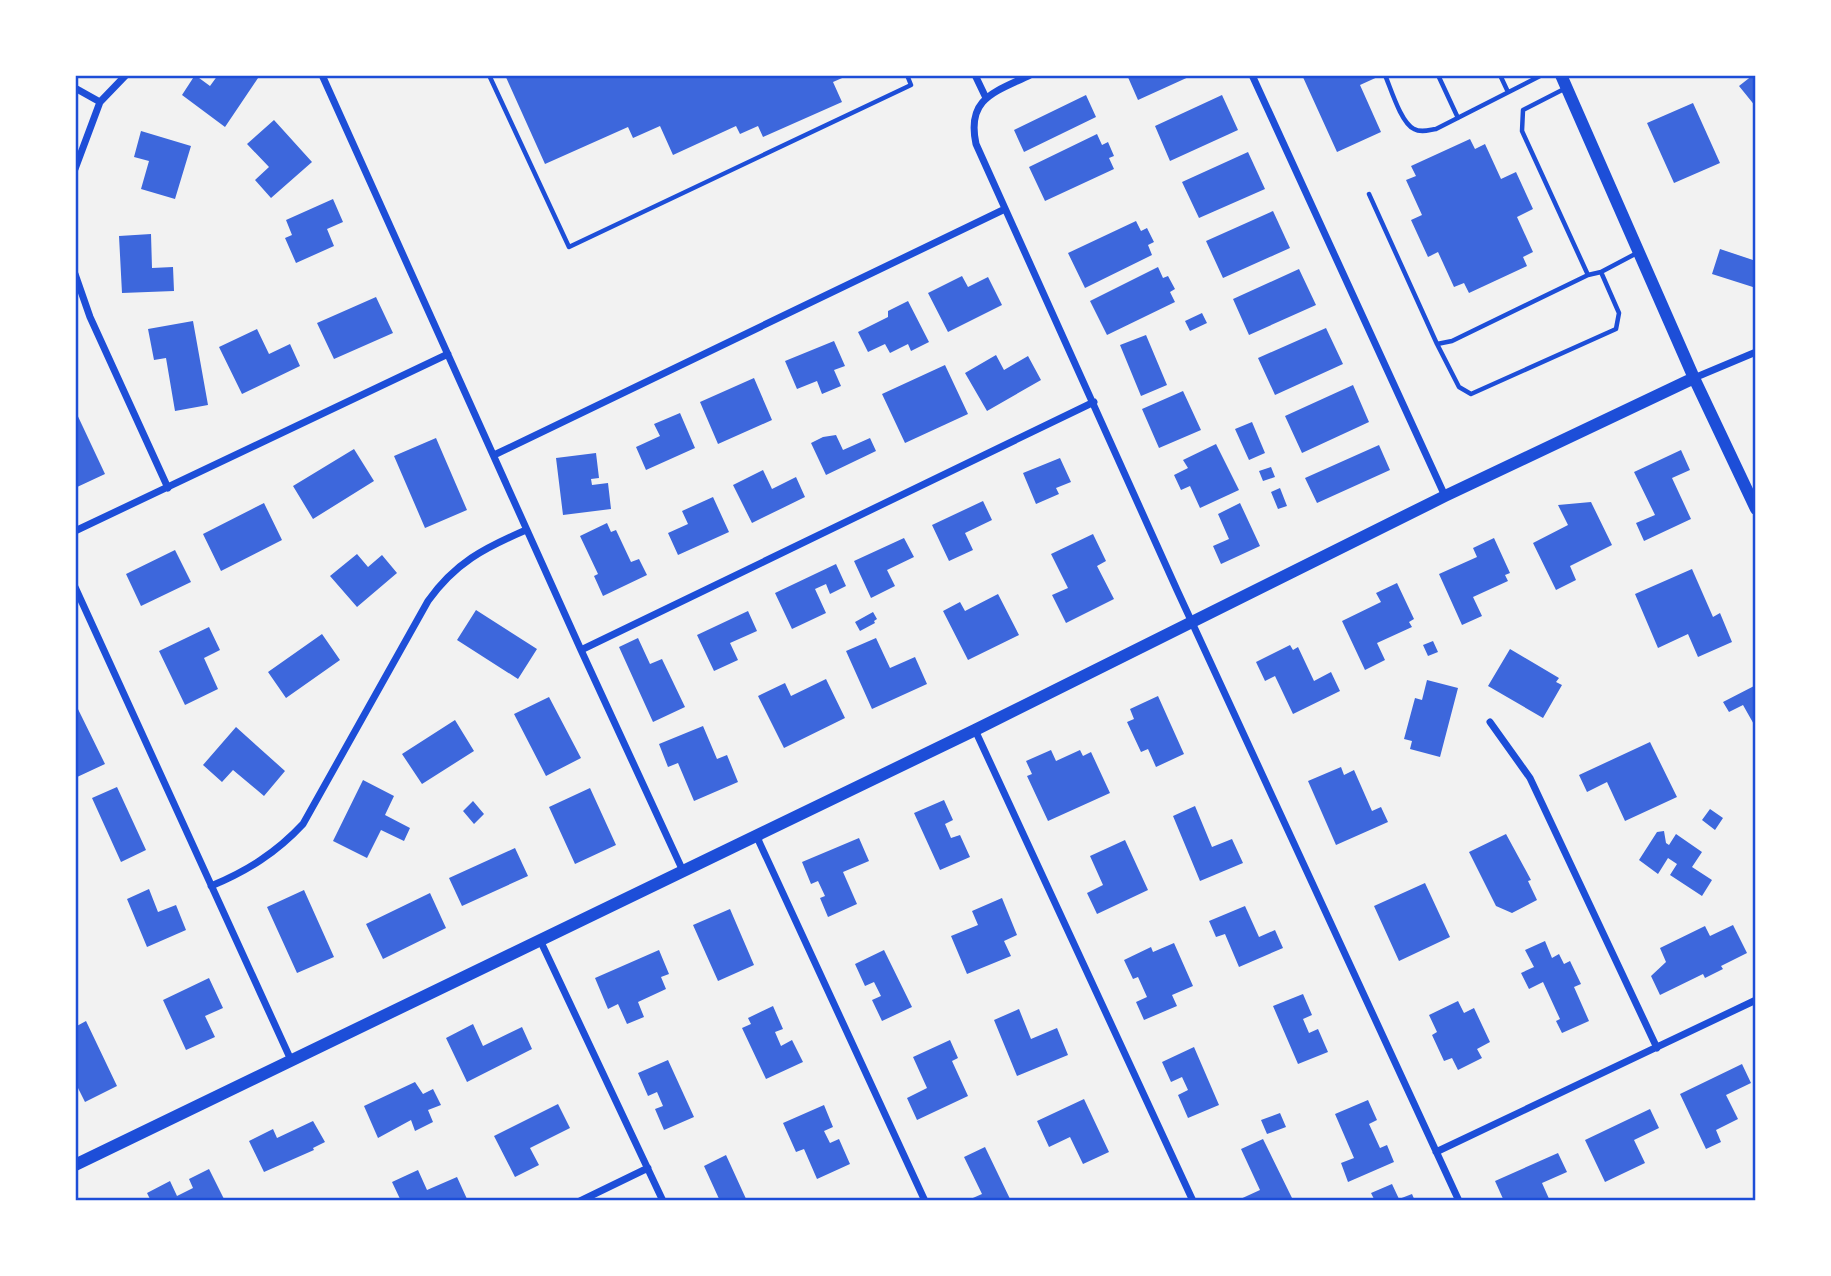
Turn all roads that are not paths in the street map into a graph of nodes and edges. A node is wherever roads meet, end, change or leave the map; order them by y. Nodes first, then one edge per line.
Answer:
1 (125, 75) edge
2 (322, 75) edge
3 (489, 75) edge
4 (907, 75) edge
5 (975, 75) edge
6 (1030, 75) edge
7 (1252, 75) edge
8 (1385, 75) edge
9 (1438, 75) edge
10 (1500, 75) edge
11 (1542, 75) edge
12 (1561, 75) edge
13 (75, 88) edge
14 (1567, 88) junction
15 (1508, 92) junction
16 (986, 98) junction
17 (100, 102) junction
18 (1458, 118) junction
19 (75, 169) edge
20 (1369, 194) dead end
21 (1005, 209) junction
22 (1639, 252) junction
23 (1601, 272) junction
24 (75, 274) edge
25 (1588, 275) junction
26 (1437, 344) junction
27 (1756, 352) edge
28 (448, 354) junction
29 (1694, 378) junction
30 (1094, 402) junction
31 (494, 455) junction
32 (168, 488) junction
33 (1445, 496) junction
34 (1756, 509) edge
35 (526, 530) junction
36 (75, 531) edge
37 (75, 587) edge
38 (1193, 622) junction
39 (581, 650) junction
40 (1490, 722) dead end
41 (975, 730) junction
42 (756, 835) junction
43 (683, 871) junction
44 (211, 886) junction
45 (540, 940) junction
46 (1756, 1000) edge
47 (1657, 1048) junction
48 (291, 1060) junction
49 (1436, 1152) junction
50 (75, 1165) edge
51 (648, 1168) junction
52 (580, 1201) edge
53 (663, 1201) edge
54 (925, 1201) edge
55 (1193, 1201) edge
56 (1459, 1201) edge

1 - 17 street
2 - 28 street
3 - 4 lane
5 - 16 street
6 - 16 street
7 - 33 street
8 - 18 lane
9 - 18 lane
10 - 15 lane
11 - 15 lane
12 - 14 street
13 - 17 street
14 - 22 street
14 - 25 lane
15 - 18 lane
16 - 21 street
17 - 19 street
20 - 26 lane
21 - 30 street
21 - 31 street
22 - 23 lane
22 - 29 street
23 - 25 lane
23 - 26 lane
24 - 32 street
25 - 26 lane
27 - 29 street
28 - 31 street
28 - 32 street
29 - 33 street
29 - 34 street
30 - 38 street
30 - 39 street
31 - 35 street
32 - 36 street
33 - 38 street
35 - 39 street
35 - 44 street
37 - 44 street
38 - 41 street
38 - 49 street
39 - 43 street
40 - 47 street
41 - 42 street
41 - 55 street
42 - 43 street
42 - 54 street
43 - 45 street
44 - 48 street
45 - 48 street
45 - 51 street
46 - 47 street
47 - 49 street
48 - 50 street
49 - 56 street
51 - 52 street
51 - 53 street

